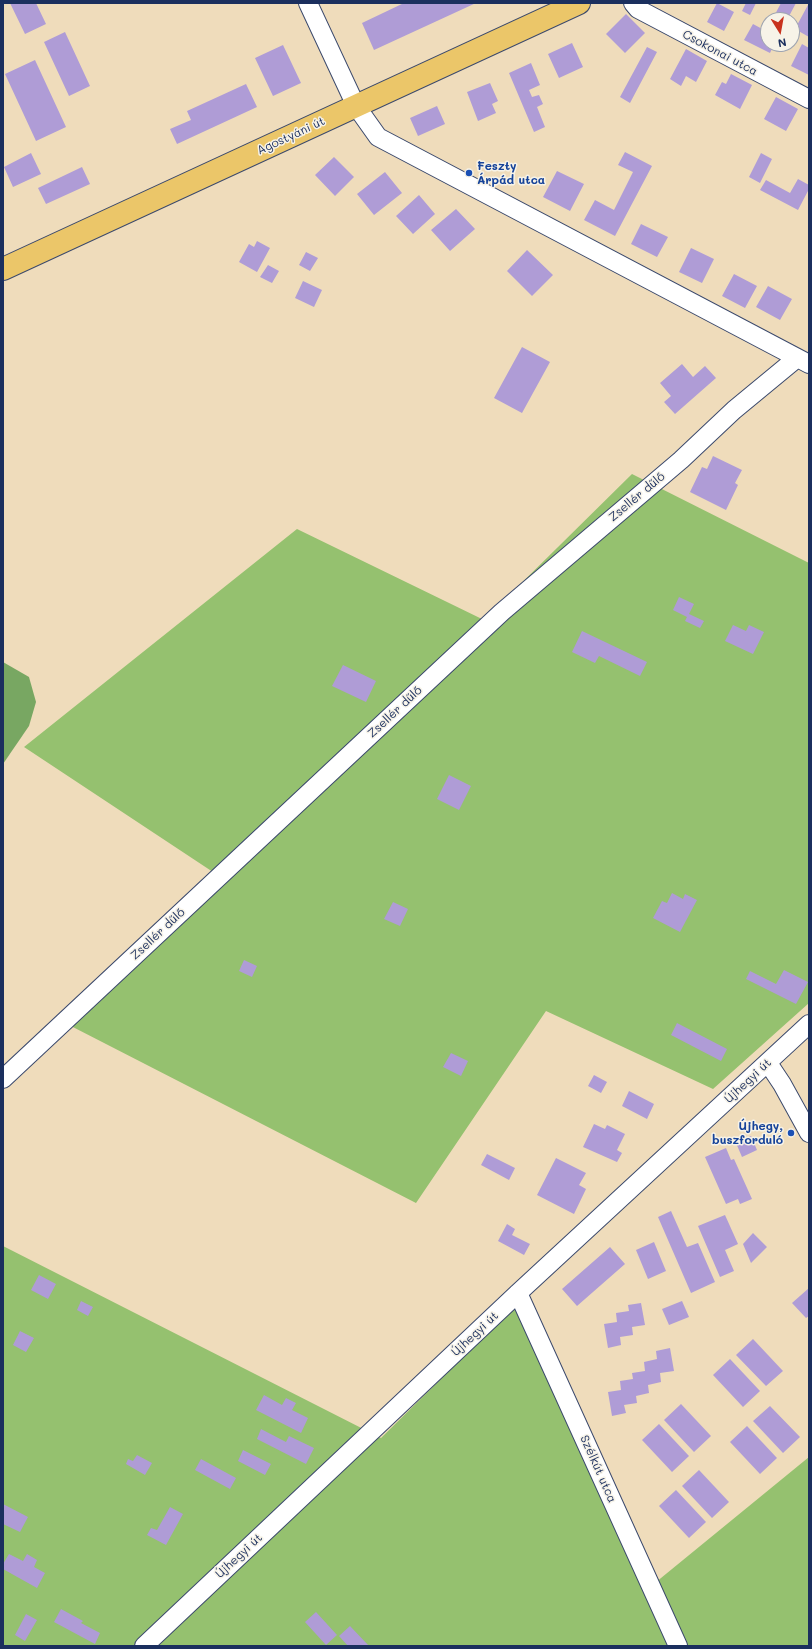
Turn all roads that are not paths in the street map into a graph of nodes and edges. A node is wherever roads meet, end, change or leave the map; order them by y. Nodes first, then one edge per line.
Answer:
1 (308, 3) edge
2 (579, 3) edge
3 (633, 3) edge
4 (809, 99) edge
5 (356, 106) junction
6 (3, 269) edge
7 (803, 361) edge
8 (809, 1024) edge
9 (768, 1063) junction
10 (3, 1079) edge
11 (809, 1133) edge
12 (518, 1293) junction
13 (154, 1643) edge
14 (678, 1646) edge

1 - 5 street
2 - 5 main road, Agostyáni út
3 - 4 street, Csokonai utca
5 - 6 main road, Agostyáni út
5 - 7 street
7 - 10 street, Zsellér dűlő
8 - 9 street, Újhegyi út
9 - 11 street
9 - 12 street, Újhegyi út
12 - 13 street, Újhegyi út
12 - 14 street, Szélkút utca

